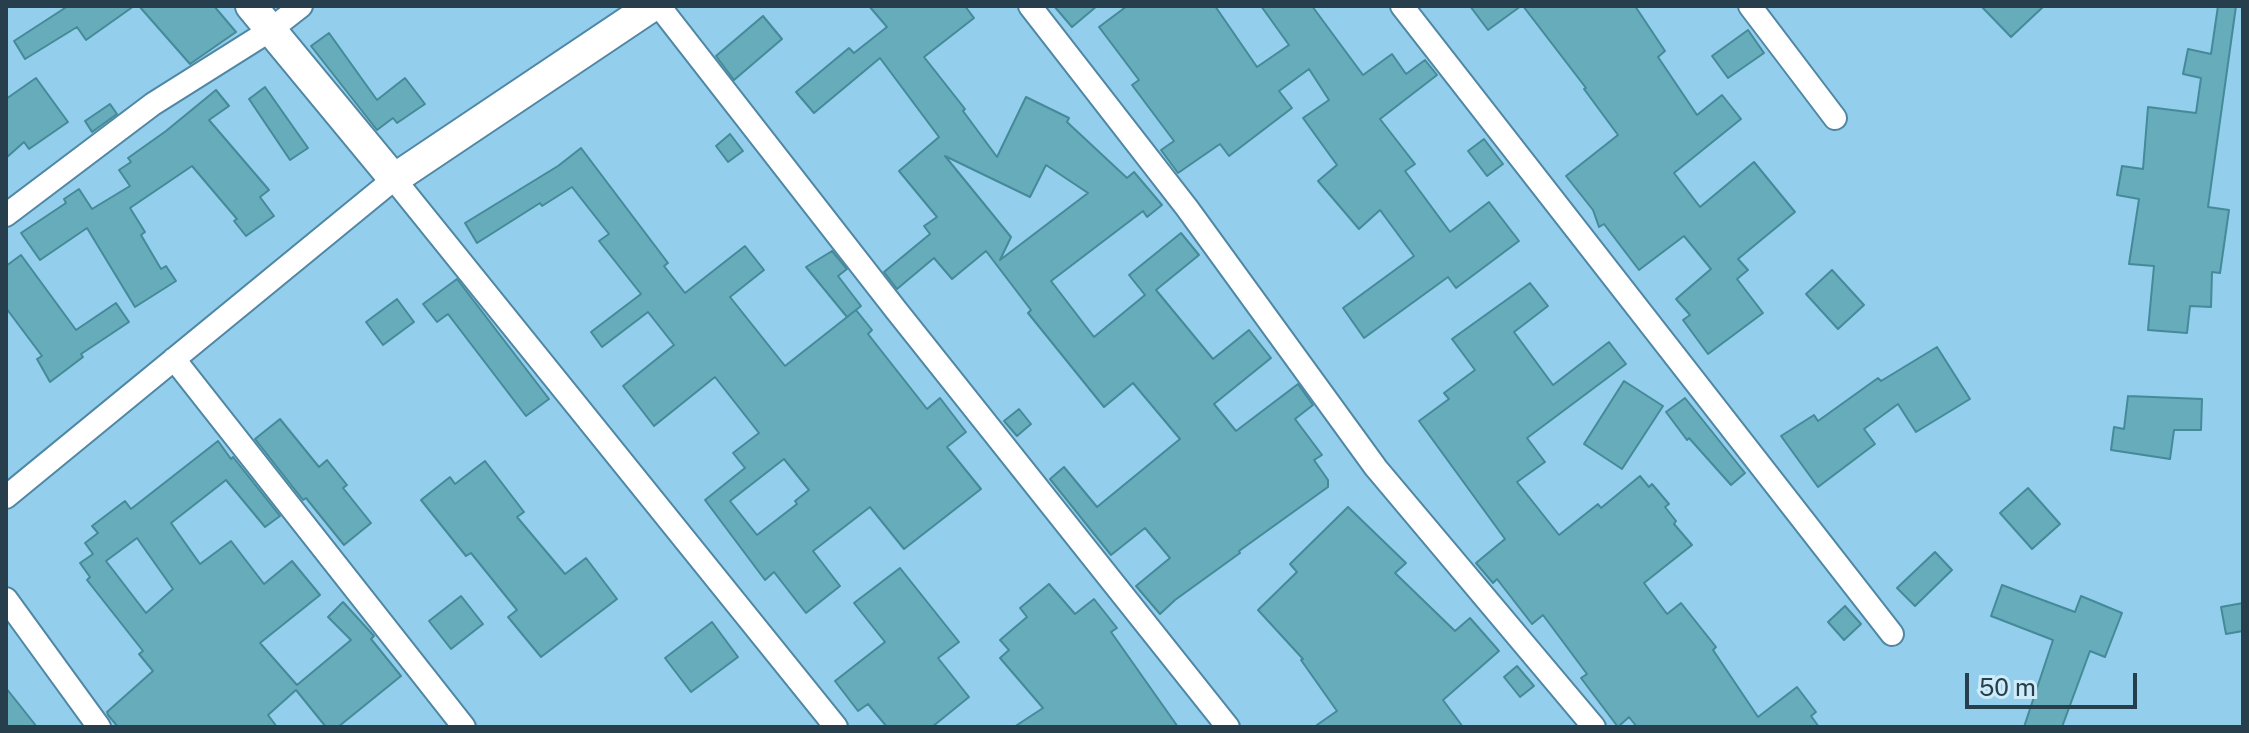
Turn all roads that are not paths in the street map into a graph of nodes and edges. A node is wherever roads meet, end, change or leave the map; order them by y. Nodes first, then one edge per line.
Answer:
1 (251, 6) edge
2 (301, 6) edge
3 (652, 6) edge
4 (659, 6) edge
5 (1030, 6) edge
6 (1402, 6) edge
7 (1750, 6) edge
8 (269, 31) junction
9 (1835, 118) dead end
10 (394, 179) junction
11 (6, 215) edge
12 (174, 359) junction
13 (6, 497) edge
14 (6, 599) edge
15 (1892, 634) dead end
16 (99, 727) edge
17 (464, 727) edge
18 (836, 727) edge
19 (1228, 727) edge
20 (1594, 727) edge

1 - 8 street
2 - 8 street
3 - 10 street
4 - 19 street
5 - 20 street
6 - 15 street
7 - 9 street
8 - 10 street
8 - 11 street
10 - 12 street
10 - 18 street
12 - 13 street
12 - 17 street
14 - 16 street

